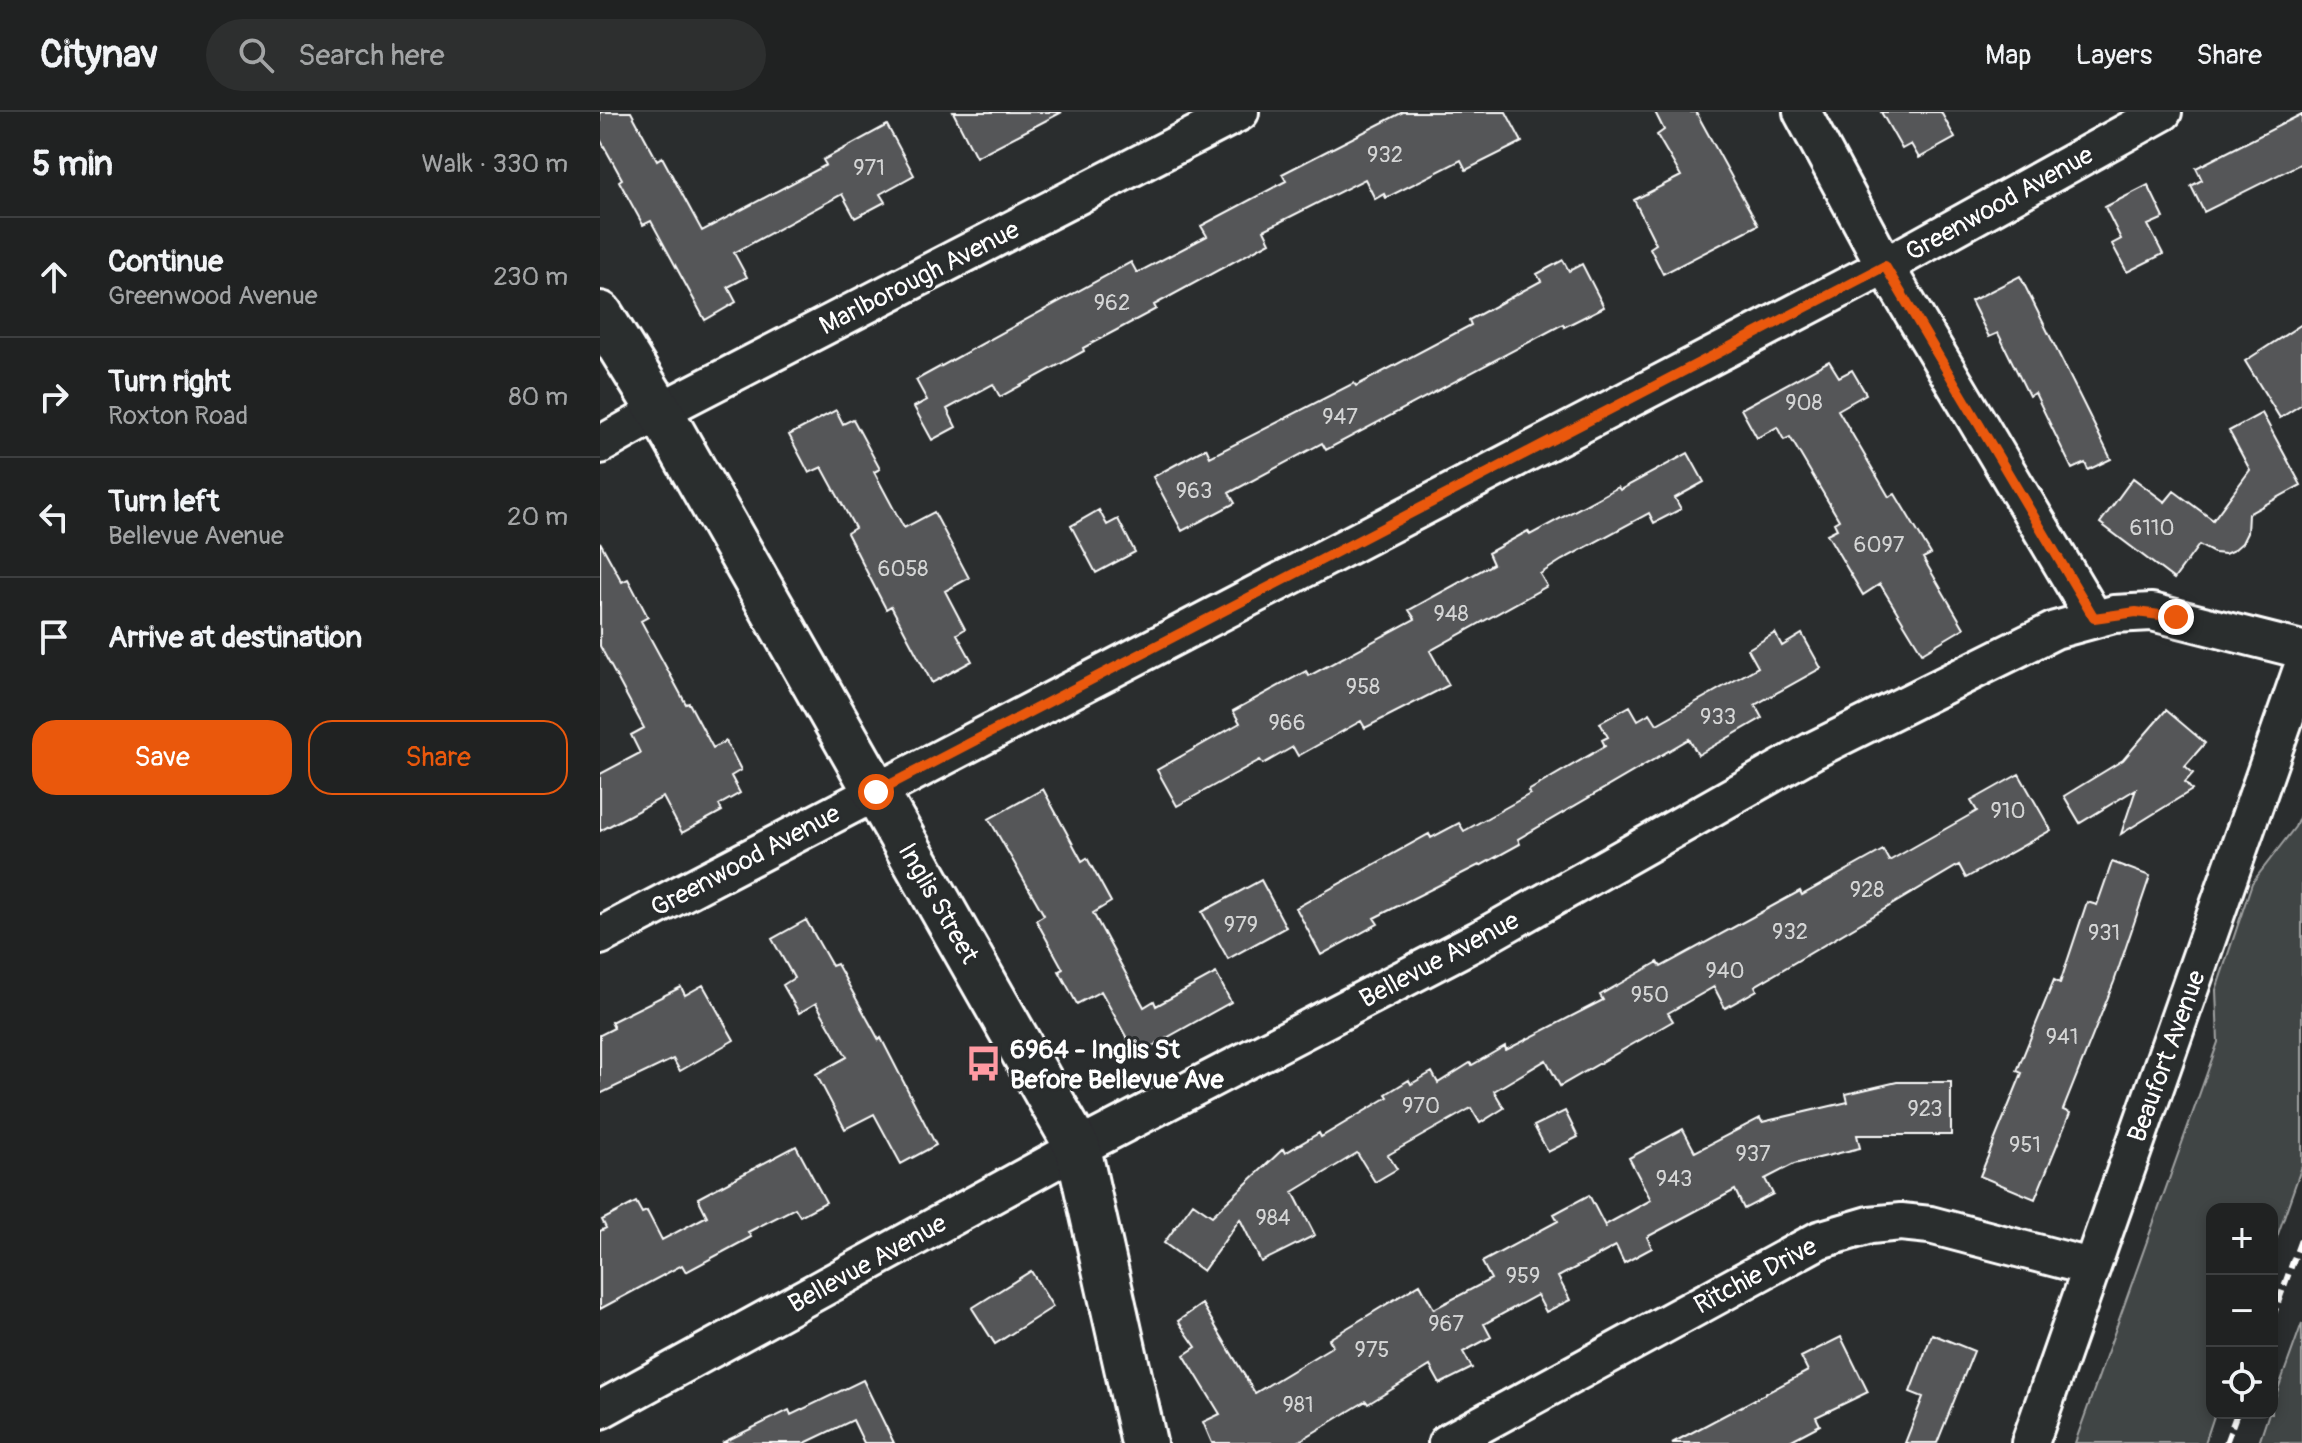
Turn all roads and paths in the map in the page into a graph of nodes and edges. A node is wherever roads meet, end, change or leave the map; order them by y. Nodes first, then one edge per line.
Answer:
1 (1240, 112) edge
2 (1802, 112) edge
3 (2163, 112) edge
4 (1885, 266) junction
5 (600, 314) edge
6 (660, 411) junction
7 (600, 445) edge
8 (2094, 618) junction
9 (2302, 650) edge
10 (2302, 669) edge
11 (876, 792) junction
12 (600, 936) edge
13 (1078, 1148) junction
14 (2090, 1267) junction
15 (600, 1410) edge
16 (1144, 1443) edge
17 (1447, 1443) edge
18 (2030, 1443) edge

1 - 6 street, Marlborough Avenue
2 - 4 street
3 - 4 street, Greenwood Avenue
4 - 8 street
4 - 11 street, Greenwood Avenue
5 - 6 street, Inglis Street
6 - 7 street, Marlborough Avenue
6 - 11 street, Inglis Street
8 - 9 street, Bellevue Avenue
8 - 13 street, Bellevue Avenue
10 - 14 street, Beaufort Avenue
11 - 12 street, Greenwood Avenue
11 - 13 street, Inglis Street
13 - 15 street, Bellevue Avenue
13 - 16 street, Inglis Street
14 - 17 street, Ritchie Drive
14 - 18 street, Beaufort Avenue

